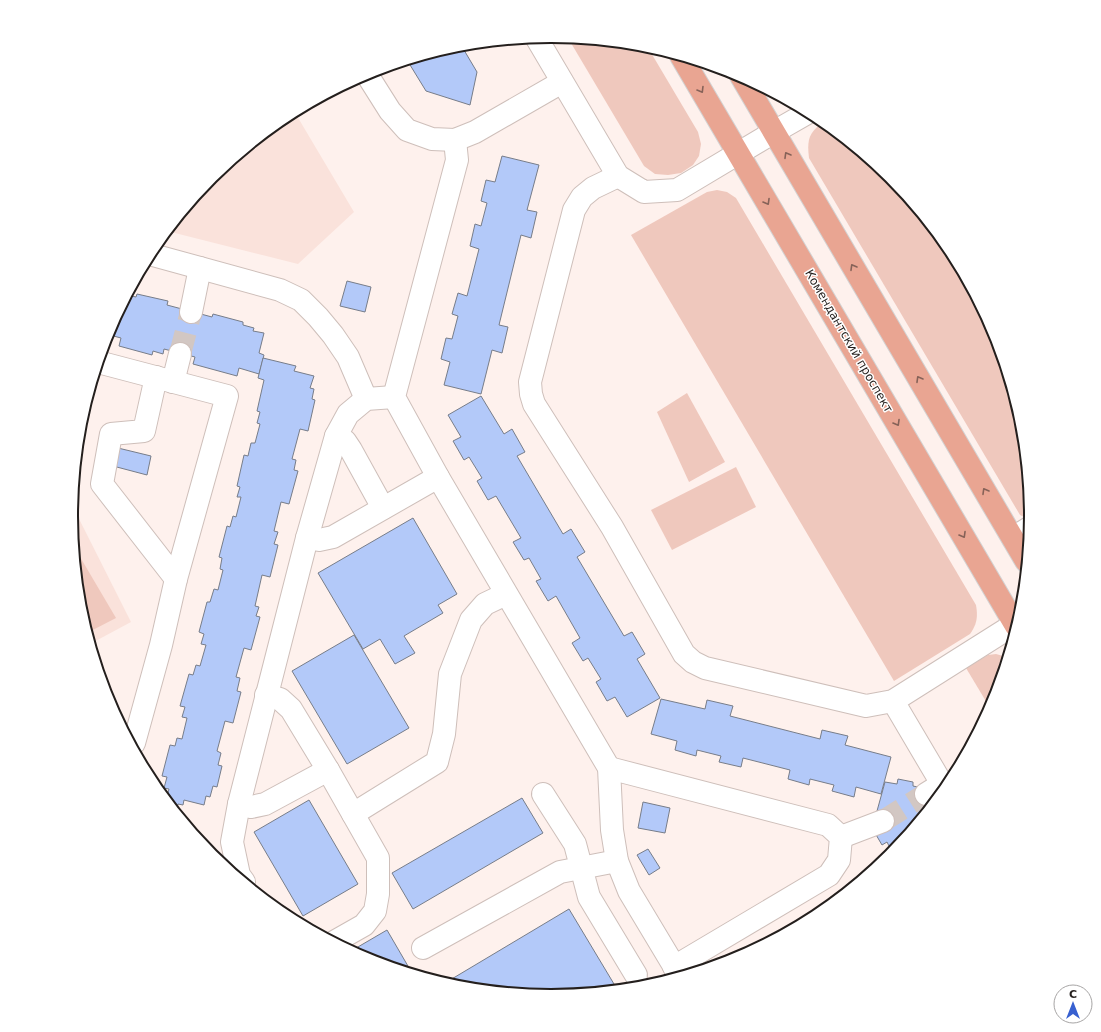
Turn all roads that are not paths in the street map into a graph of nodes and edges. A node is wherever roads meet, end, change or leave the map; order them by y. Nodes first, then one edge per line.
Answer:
1 (540, 43) edge
2 (685, 63) edge
3 (370, 79) edge
4 (562, 82) junction
5 (747, 86) edge
6 (802, 116) edge
7 (774, 132) junction
8 (455, 140) junction
9 (738, 153) junction
10 (618, 176) junction
11 (155, 256) edge
12 (200, 268) junction
13 (190, 312) tunnel mouth
14 (180, 354) tunnel mouth
15 (103, 363) edge
16 (165, 380) junction
17 (394, 397) junction
18 (366, 399) junction
19 (336, 436) junction
20 (438, 477) junction
21 (383, 508) junction
22 (1021, 533) edge
23 (307, 538) junction
24 (176, 579) junction
25 (506, 594) junction
26 (1012, 618) edge
27 (1009, 629) edge
28 (266, 695) junction
29 (893, 701) junction
30 (135, 741) edge
31 (609, 768) junction
32 (328, 770) junction
33 (941, 783) edge
34 (939, 786) edge
35 (543, 794) dead end
36 (926, 794) tunnel mouth
37 (239, 804) junction
38 (353, 814) junction
39 (883, 821) tunnel mouth
40 (841, 837) junction
41 (617, 861) junction
42 (581, 868) junction
43 (238, 871) edge
44 (339, 939) edge
45 (423, 948) dead end
46 (677, 971) edge
47 (636, 975) dead end

1 - 4 lane
2 -> 9 main road, Комендантский проспект
3 - 8 lane
4 - 8 lane
4 - 10 lane
5 - 7 main road
6 - 7 lane
7 - 9 lane
22 -> 7 main road
8 - 17 lane
9 - 10 lane
9 -> 26 main road, Комендантский проспект
10 - 29 lane
11 - 12 lane
12 - 13 lane
12 - 18 lane
14 - 16 lane
15 - 16 lane
16 - 24 lane
16 - 24 lane
17 - 18 lane
17 - 20 lane
18 - 19 lane
19 - 21 lane
19 - 23 lane
20 - 21 lane
20 - 25 lane
21 - 23 lane
23 - 28 lane
24 - 30 lane
25 - 31 lane
25 - 38 lane
27 - 29 lane
28 - 32 lane
28 - 37 lane
29 - 33 lane
31 - 40 lane
31 - 41 lane
32 - 37 lane
32 - 38 lane
34 - 36 lane
35 - 42 lane
37 - 43 lane
38 - 44 lane
39 - 40 lane
40 - 46 lane
41 - 42 lane
41 - 46 lane
42 - 45 lane
42 - 47 lane

